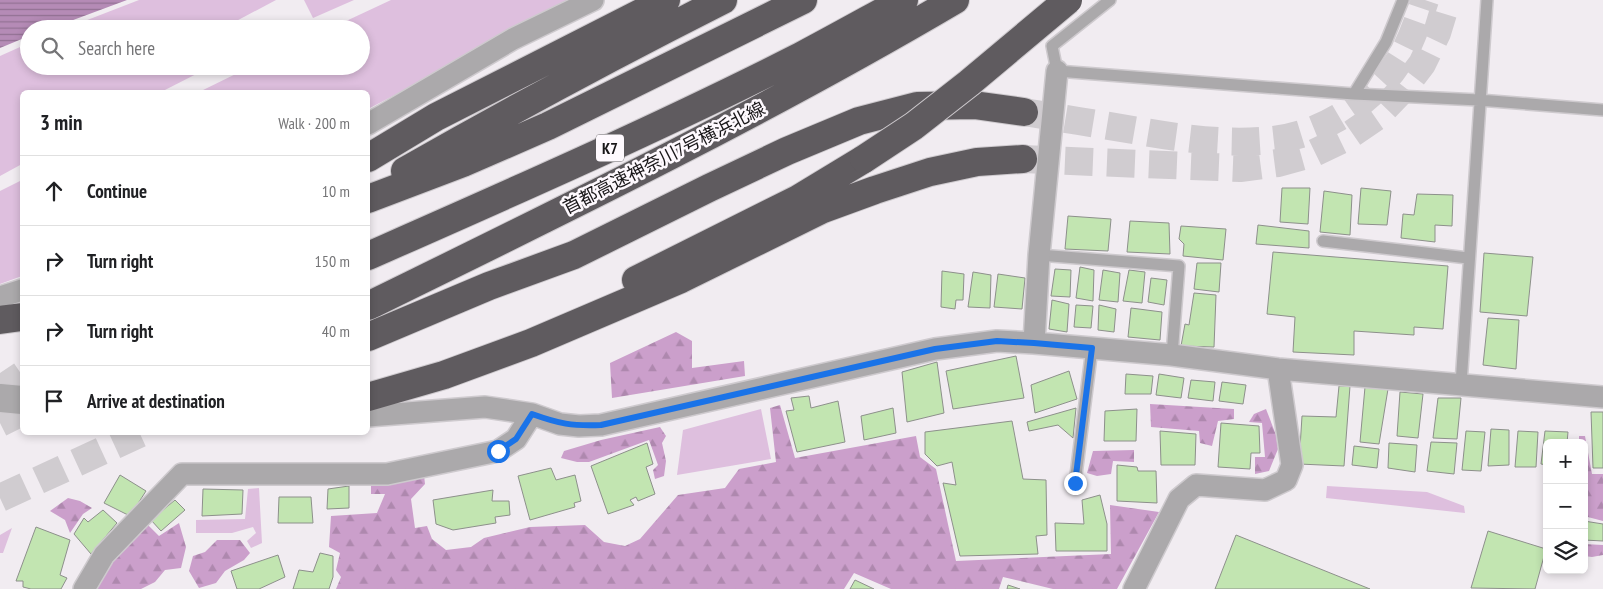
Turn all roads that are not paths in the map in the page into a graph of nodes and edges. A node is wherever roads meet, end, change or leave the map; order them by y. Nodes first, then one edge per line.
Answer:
1 (593, 0) edge
2 (666, 0) edge
3 (724, 0) edge
4 (803, 0) edge
5 (904, 0) edge
6 (955, 0) edge
7 (1068, 0) edge
8 (1110, 0) edge
9 (1403, 0) edge
10 (1487, 0) edge
11 (1057, 71) junction
12 (1354, 94) junction
13 (1479, 100) junction
14 (1603, 110) edge
15 (1024, 112) tunnel mouth
16 (370, 123) edge
17 (370, 157) edge
18 (1023, 159) tunnel mouth
19 (370, 189) edge
20 (370, 198) edge
21 (1323, 241) dead end
22 (370, 255) edge
23 (1039, 255) junction
24 (1468, 258) junction
25 (20, 291) edge
26 (0, 298) edge
27 (370, 305) edge
28 (20, 317) edge
29 (0, 320) edge
30 (370, 336) edge
31 (1034, 343) junction
32 (1092, 348) junction
33 (1172, 356) junction
34 (1278, 369) junction
35 (444, 375) junction
36 (1461, 384) junction
37 (370, 396) edge
38 (1603, 397) edge
39 (0, 398) edge
40 (20, 400) edge
41 (532, 414) junction
42 (370, 416) edge
43 (1075, 483) dead end
44 (84, 589) edge
45 (1134, 589) edge

1 - 16 street
2 - 17 highway
3 - 19 highway
4 - 20 highway
5 - 22 highway, 首都高速神奈川7号横浜北線 / K7
6 - 27 highway, 首都高速神奈川7号横浜北線 / K7
7 - 35 highway, bridge
8 - 11 lane
9 - 12 lane
10 - 13 lane
11 - 12 lane
11 - 23 street
12 - 13 lane
13 - 14 lane
13 - 24 lane
15 - 30 highway
18 - 35 highway
21 - 24 lane
23 - 31 street
23 - 33 lane
24 - 36 lane
25 - 26 street
28 - 29 highway
31 - 32 street
31 - 41 street
32 - 33 street
32 - 43 lane
33 - 34 street
34 - 36 street
34 - 45 street
35 - 37 highway
36 - 38 street
39 - 40 street
41 - 42 street
41 - 44 street

